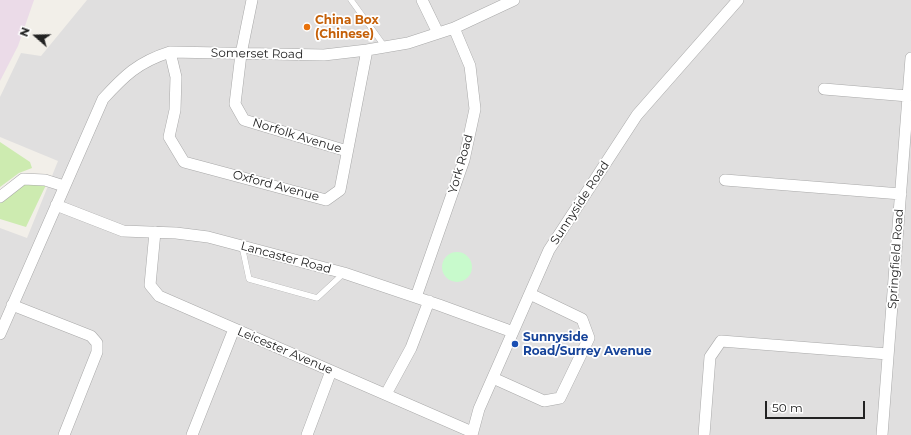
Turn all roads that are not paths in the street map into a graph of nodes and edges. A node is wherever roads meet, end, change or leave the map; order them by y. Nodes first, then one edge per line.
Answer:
1 (252, 0) edge
2 (351, 0) edge
3 (422, 0) edge
4 (514, 0) edge
5 (738, 0) edge
6 (454, 28) junction
7 (438, 33) junction
8 (384, 47) junction
9 (367, 50) junction
10 (170, 52) junction
11 (241, 54) junction
12 (911, 58) edge
13 (824, 89) dead end
14 (908, 96) junction
15 (347, 151) junction
16 (725, 180) dead end
17 (64, 186) junction
18 (900, 194) junction
19 (0, 197) edge
20 (56, 205) junction
21 (155, 232) junction
22 (242, 246) junction
23 (344, 273) junction
24 (530, 294) junction
25 (416, 297) junction
26 (429, 302) junction
27 (12, 305) junction
28 (234, 329) junction
29 (513, 332) junction
30 (0, 334) edge
31 (888, 354) junction
32 (331, 371) junction
33 (493, 378) junction
34 (386, 394) junction
35 (472, 433) edge
36 (64, 435) edge
37 (192, 435) edge
38 (307, 435) edge
39 (704, 435) edge
40 (882, 435) edge

1 - 11 street, Norfolk Avenue
2 - 8 lane
3 - 7 street
4 - 6 street, Somerset Road
5 - 24 street, Sunnyside Road
6 - 7 street, Somerset Road
6 - 25 street, York Road
7 - 8 street, Somerset Road
8 - 9 street, Somerset Road
9 - 11 street, Somerset Road
9 - 15 street, Oxford Avenue
10 - 11 street, Somerset Road
10 - 15 street, Oxford Avenue
10 - 17 street, Somerset Road
11 - 15 street, Norfolk Avenue
12 - 14 street, Springfield Road
13 - 14 street
14 - 18 street, Springfield Road
16 - 18 street
17 - 19 street
17 - 20 street, Somerset Road
18 - 31 street, Springfield Road
20 - 21 street, Lancaster Road
20 - 27 street, Somerset Road
21 - 22 street, Lancaster Road
21 - 28 street, Leicester Avenue
22 - 23 street, Lancaster Road
22 - 23 lane
23 - 25 street, Lancaster Road
24 - 29 street, Sunnyside Road
24 - 33 street
25 - 26 street, Lancaster Road
26 - 29 street, Lancaster Road
26 - 34 street
27 - 30 street, Somerset Road
27 - 36 street
28 - 32 street, Leicester Avenue
28 - 37 street
29 - 33 street, Sunnyside Road
31 - 39 street
31 - 40 street, Springfield Road
32 - 34 street, Leicester Avenue
32 - 38 street
33 - 35 street, Sunnyside Road
34 - 35 street, Leicester Avenue

